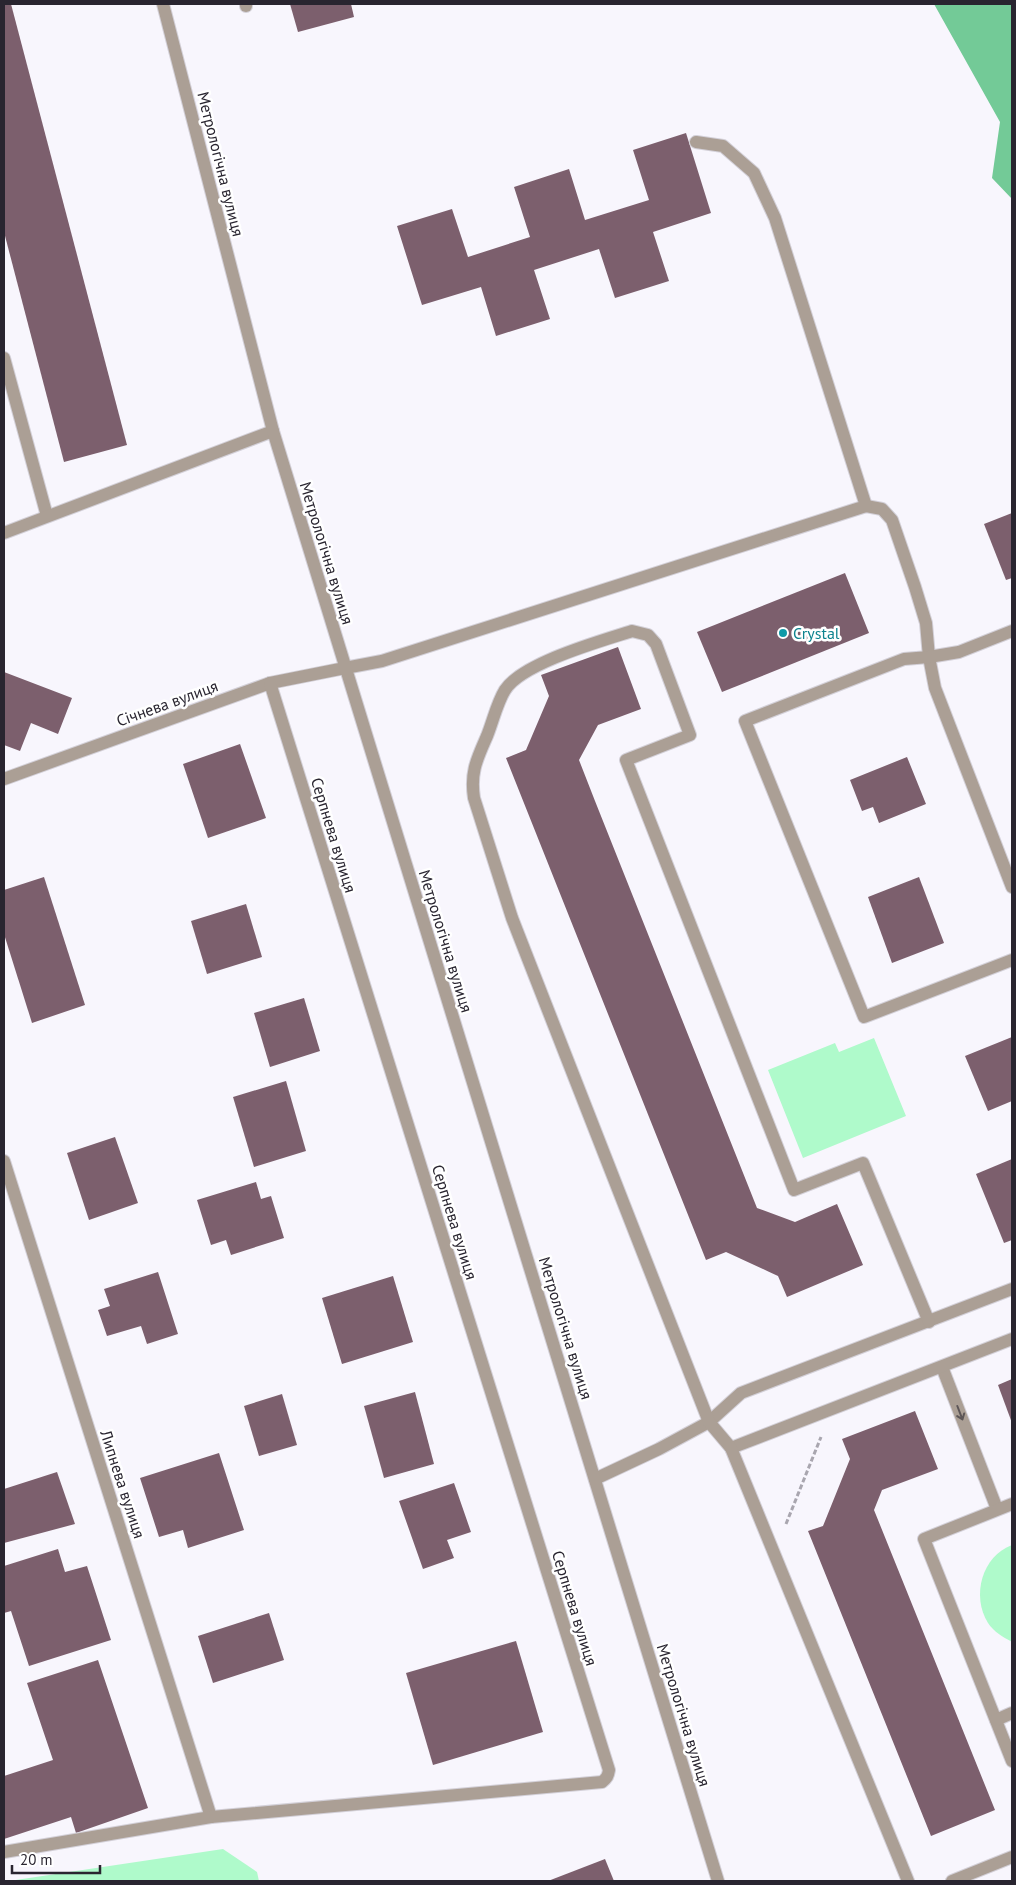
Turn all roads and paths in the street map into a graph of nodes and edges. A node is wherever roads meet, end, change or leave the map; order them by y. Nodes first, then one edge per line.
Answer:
1 (163, 4) edge
2 (696, 142) dead end
3 (4, 358) edge
4 (273, 431) junction
5 (866, 506) junction
6 (47, 516) junction
7 (4, 532) edge
8 (1012, 631) edge
9 (929, 657) junction
10 (345, 668) junction
11 (270, 683) junction
12 (4, 779) edge
13 (1012, 887) edge
14 (1012, 960) edge
15 (4, 1161) edge
16 (1012, 1289) edge
17 (929, 1322) junction
18 (1012, 1340) edge
19 (942, 1368) junction
20 (710, 1422) junction
21 (824, 1430) dead end
22 (731, 1448) junction
23 (595, 1479) junction
24 (1012, 1504) edge
25 (997, 1509) junction
26 (785, 1528) dead end
27 (1012, 1713) edge
28 (996, 1720) junction
29 (1012, 1761) edge
30 (211, 1817) junction
31 (4, 1852) edge
32 (1012, 1857) edge
33 (718, 1881) edge
34 (908, 1881) edge
35 (952, 1881) edge

1 - 4 street, Метрологічна вулиця
2 - 5 street
3 - 6 street
4 - 6 street
4 - 10 street, Метрологічна вулиця
5 - 9 street
5 - 10 street, Січнева вулиця
6 - 7 street
8 - 9 street
9 - 13 street
9 - 14 street
10 - 11 street, Січнева вулиця
10 - 23 street, Метрологічна вулиця
11 - 12 street, Січнева вулиця
11 - 30 street, Серпнева вулиця
15 - 30 street, Липнева вулиця
16 - 17 street
17 - 20 street
17 - 20 street
18 - 19 street
19 - 22 street
19 -> 25 street
20 - 22 street
20 - 23 street
21 - 26 path
22 - 34 street
23 - 33 street, Метрологічна вулиця
24 - 25 street
25 - 28 street
27 - 28 street
28 - 29 street
30 - 31 street
32 - 35 street

